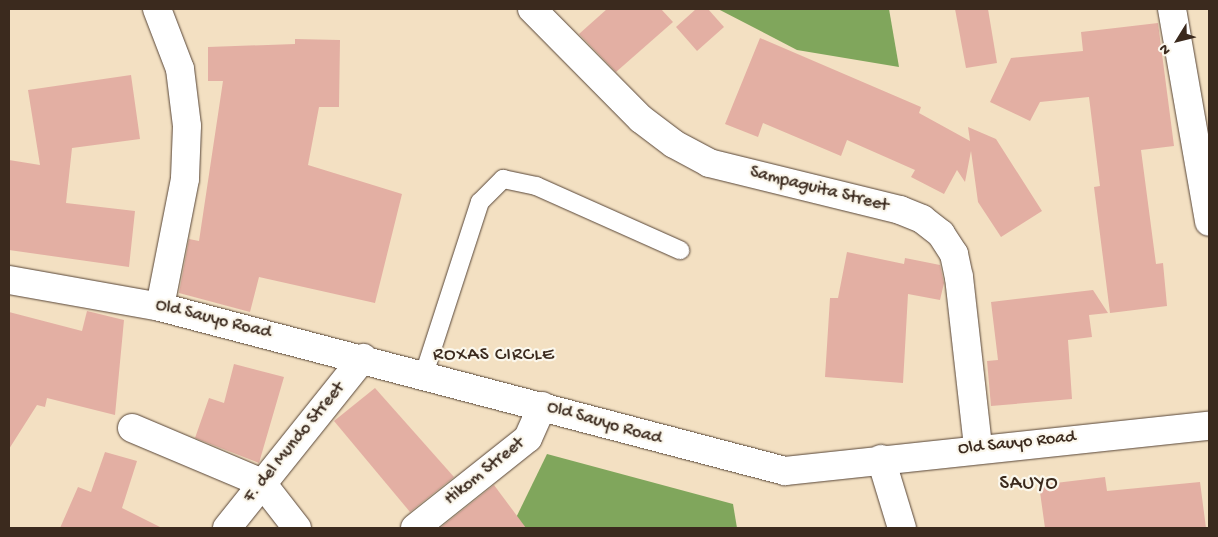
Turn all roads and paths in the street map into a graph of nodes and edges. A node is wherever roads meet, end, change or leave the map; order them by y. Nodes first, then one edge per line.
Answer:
1 (157, 9) edge
2 (532, 9) edge
3 (1172, 9) edge
4 (1205, 162) edge
5 (1209, 222) edge
6 (680, 250) dead end
7 (9, 280) edge
8 (160, 307) junction
9 (363, 358) junction
10 (424, 374) junction
11 (542, 406) junction
12 (1209, 426) edge
13 (132, 428) dead end
14 (978, 447) junction
15 (881, 459) junction
16 (262, 483) junction
17 (227, 528) edge
18 (297, 528) edge
19 (414, 528) edge
20 (902, 528) edge

1 - 8 street
2 - 14 street, Sampaguita Street
3 - 4 street
4 - 5 street
6 - 10 lane
7 - 8 street, Old Sauyo Road
8 - 9 street, Old Sauyo Road
9 - 10 street, Old Sauyo Road
9 - 16 street, F. del Mundo Street
10 - 11 street, Old Sauyo Road
11 - 15 street, Old Sauyo Road
11 - 19 street, Hikom Street
12 - 14 street, Old Sauyo Road
13 - 16 street
14 - 15 street, Old Sauyo Road
15 - 20 street
16 - 17 street, F. del Mundo Street
16 - 18 street

